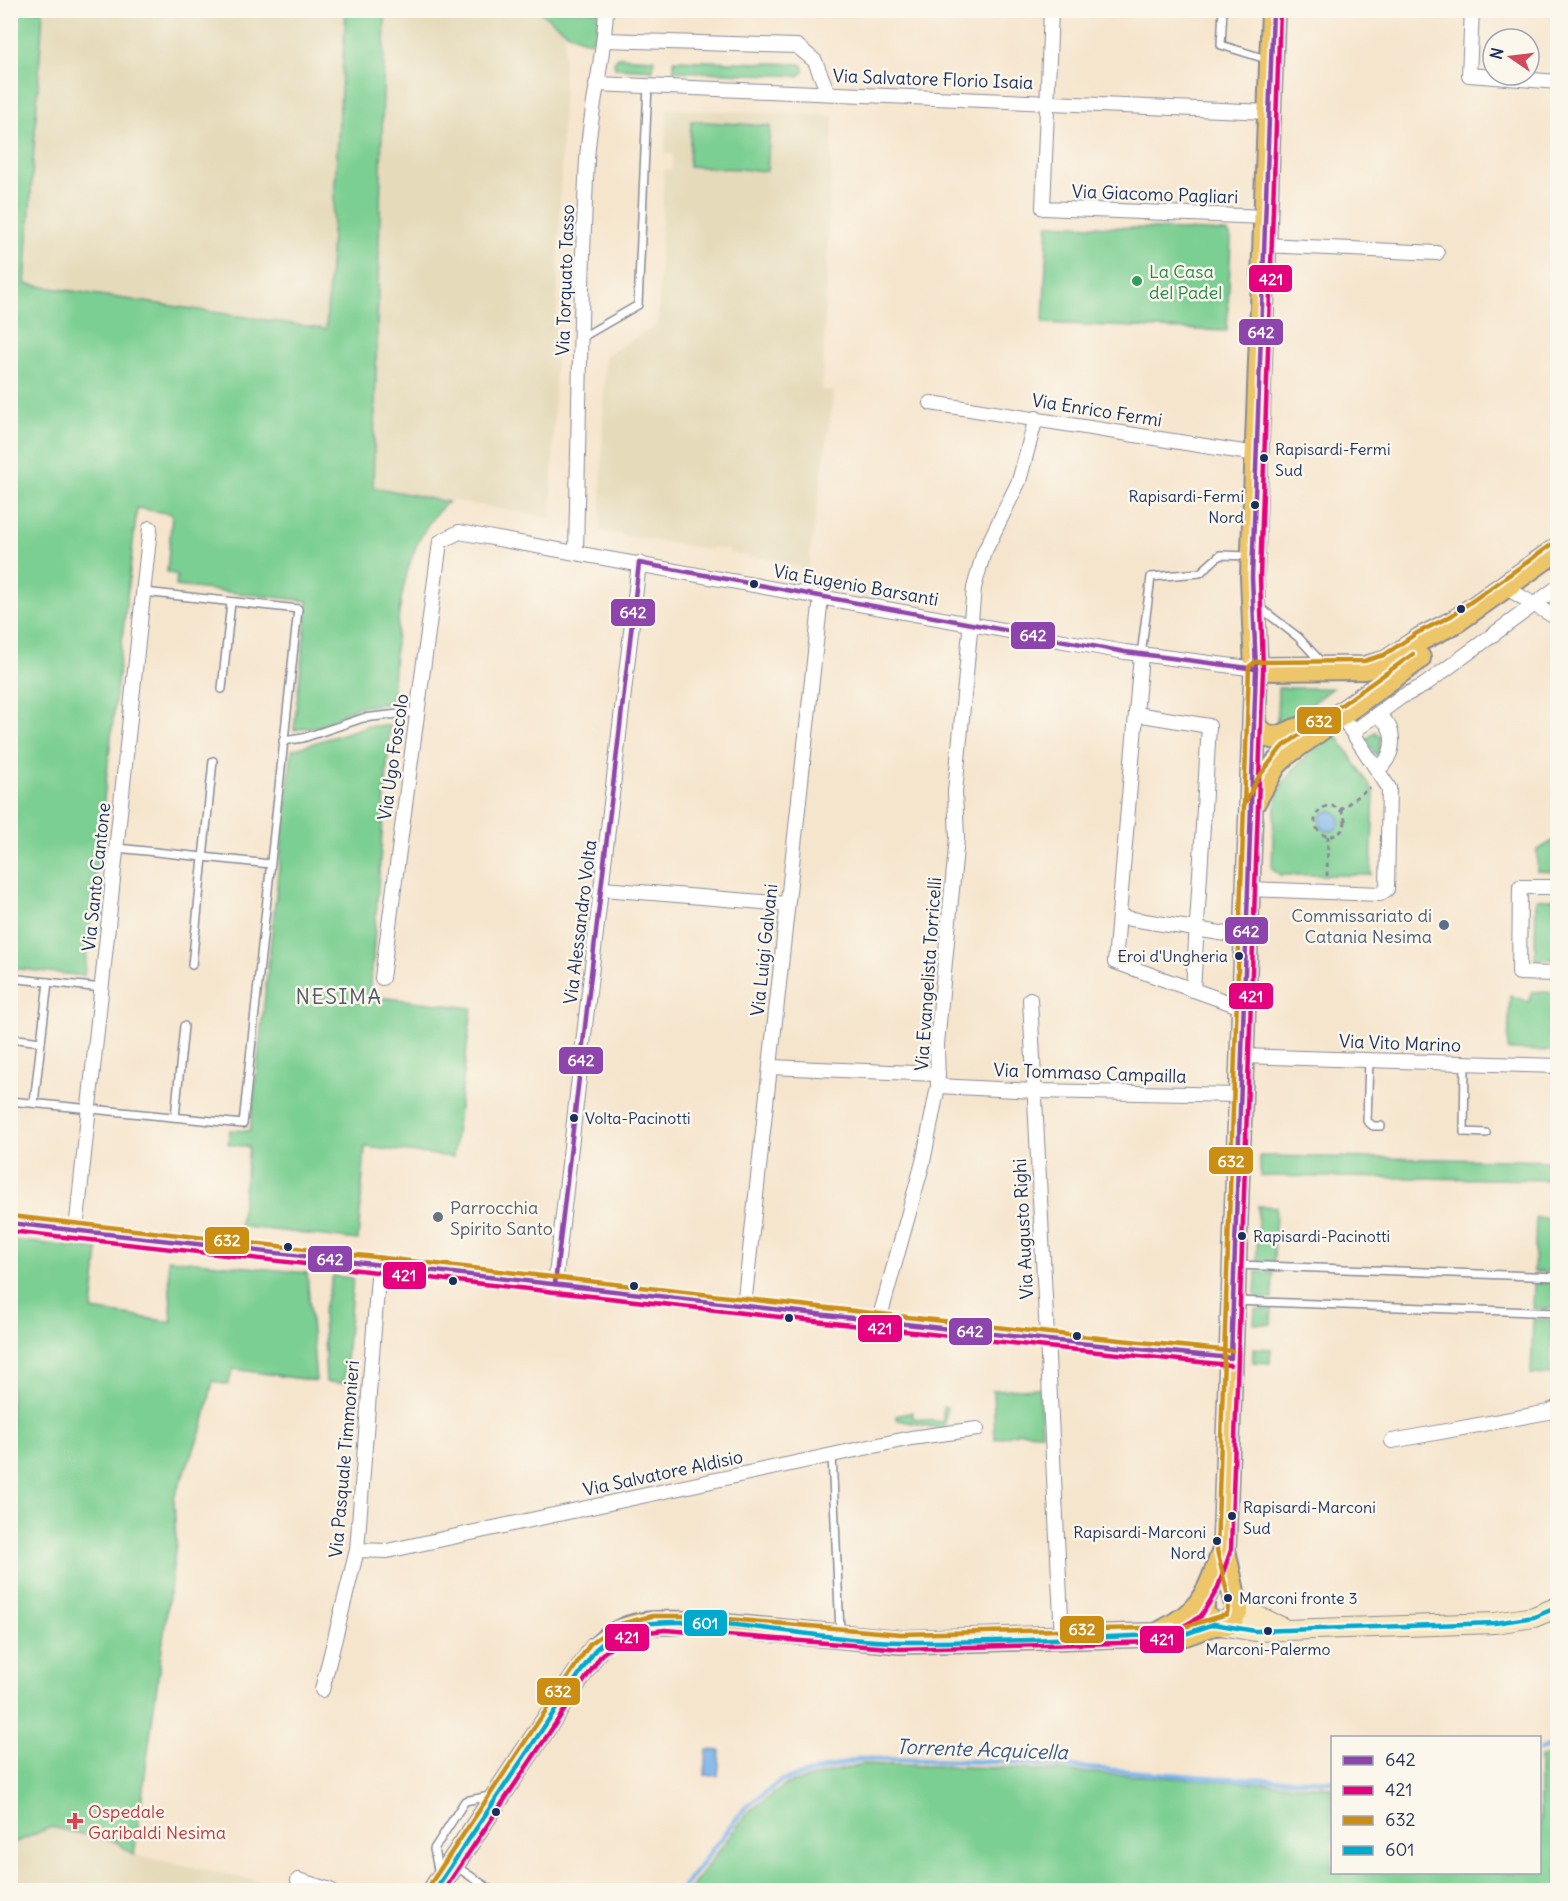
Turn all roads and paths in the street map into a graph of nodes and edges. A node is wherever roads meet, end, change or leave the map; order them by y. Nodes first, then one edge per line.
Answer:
1 (606, 10) edge
2 (1051, 10) edge
3 (1223, 10) edge
4 (1273, 10) edge
5 (1472, 10) edge
6 (605, 40) junction
7 (1271, 61) junction
8 (1557, 82) edge
9 (596, 84) junction
10 (648, 85) junction
11 (828, 93) junction
12 (1047, 101) junction
13 (1269, 112) junction
14 (1265, 217) junction
15 (1264, 245) junction
16 (1437, 253) dead end
17 (581, 338) junction
18 (931, 403) dead end
19 (1036, 418) junction
20 (1256, 454) junction
21 (150, 528) dead end
22 (440, 542) joint
23 (1557, 549) edge
24 (576, 552) junction
25 (639, 563) junction
26 (1252, 566) junction
27 (1505, 587) junction
28 (1557, 587) edge
29 (144, 592) junction
30 (821, 597) junction
31 (1253, 601) junction
32 (231, 602) junction
33 (1534, 605) junction
34 (1557, 619) edge
35 (1455, 622) junction
36 (970, 625) junction
37 (1141, 655) junction
38 (1327, 668) junction
39 (1256, 669) junction
40 (222, 689) dead end
41 (417, 712) junction
42 (1136, 714) junction
43 (1376, 716) junction
44 (1339, 724) junction
45 (1254, 727) junction
46 (284, 741) junction
47 (213, 761) dead end
48 (1374, 765) junction
49 (1371, 785) dead end
50 (1251, 808) junction
51 (1340, 810) junction
52 (1329, 836) junction
53 (117, 848) junction
54 (203, 857) junction
55 (270, 864) junction
56 (1327, 877) dead end
57 (1557, 887) edge
58 (603, 889) junction
59 (1248, 889) junction
60 (788, 904) junction
61 (1119, 917) junction
62 (1197, 929) junction
63 (1246, 937) junction
64 (192, 965) dead end
65 (1557, 974) edge
66 (10, 978) edge
67 (382, 978) dead end
68 (48, 982) junction
69 (102, 988) junction
70 (1193, 990) junction
71 (1030, 999) dead end
72 (1244, 1008) junction
73 (184, 1026) dead end
74 (10, 1038) edge
75 (42, 1042) junction
76 (1242, 1056) junction
77 (1369, 1060) junction
78 (1465, 1063) junction
79 (1557, 1066) edge
80 (770, 1067) junction
81 (938, 1080) junction
82 (1034, 1091) junction
83 (1240, 1095) junction
84 (10, 1101) edge
85 (34, 1103) junction
86 (89, 1108) junction
87 (175, 1117) junction
88 (1381, 1126) dead end
89 (1486, 1133) dead end
90 (10, 1222) edge
91 (76, 1230) junction
92 (379, 1264) junction
93 (1234, 1264) junction
94 (1557, 1277) edge
95 (555, 1284) junction
96 (1233, 1301) junction
97 (744, 1306) junction
98 (1557, 1313) edge
99 (879, 1320) junction
100 (1048, 1340) junction
101 (1231, 1358) junction
102 (1557, 1407) edge
103 (977, 1429) dead end
104 (1392, 1441) dead end
105 (832, 1455) junction
106 (357, 1550) junction
107 (1224, 1550) junction
108 (1204, 1598) junction
109 (1235, 1599) junction
110 (1557, 1607) edge
111 (1217, 1625) junction
112 (1290, 1629) junction
113 (1156, 1635) junction
114 (840, 1637) junction
115 (1062, 1637) junction
116 (322, 1690) dead end
117 (442, 1878) edge
118 (298, 1880) dead end
119 (330, 1890) edge
120 (490, 1890) edge

1 - 6 street, Via Torquato Tasso
2 - 12 street
3 - 7 lane
4 - 7 main road
5 - 8 street
6 - 9 street, Via Torquato Tasso
6 - 11 street
7 - 13 main road
9 - 10 street, Via Salvatore Florio Isaia
9 - 17 street, Via Torquato Tasso
10 - 11 street, Via Salvatore Florio Isaia
10 - 17 lane
11 - 12 street, Via Salvatore Florio Isaia
12 - 13 street, Via Salvatore Florio Isaia
12 - 14 street, Via Giacomo Pagliari
13 - 14 main road
14 - 15 main road
15 - 16 street
15 - 20 main road
17 - 24 street, Via Torquato Tasso
18 - 19 street, Via Enrico Fermi
19 - 20 street, Via Enrico Fermi
19 - 36 street, Via Evangelista Torricelli
20 - 26 main road
21 - 29 street, Via Santo Cantone
22 - 24 street, Via Eugenio Barsanti
22 - 41 street, Via Ugo Foscolo
23 - 27 main road
24 - 25 street, Via Eugenio Barsanti
25 - 30 street, Via Eugenio Barsanti
25 - 58 street, Via Alessandro Volta
26 - 31 main road
26 - 37 lane
27 - 33 street
27 - 35 main road
28 - 33 street
29 - 32 lane
29 - 53 street, Via Santo Cantone
30 - 36 street, Via Eugenio Barsanti
30 - 60 street, Via Luigi Galvani
31 - 38 lane
31 - 39 main road
32 - 40 lane
32 - 46 lane
33 - 34 street
33 - 43 street
35 - 38 main road
35 - 44 main road
36 - 37 street, Via Eugenio Barsanti
36 - 81 street, Via Evangelista Torricelli
37 - 39 street, Via Eugenio Barsanti
37 - 42 street
38 - 39 main road
39 - 45 main road
41 - 46 lane
41 - 67 street, Via Ugo Foscolo
42 - 61 street
42 - 62 street
43 - 44 street
43 - 48 street
44 - 45 main road
44 - 48 street
44 - 50 main road
45 - 50 main road
46 - 55 lane
47 - 54 lane
48 - 59 street
49 - 51 path
50 - 59 main road
51 - 52 path
51 - 52 path
52 - 56 path
53 - 54 lane
53 - 69 street, Via Santo Cantone
54 - 55 lane
54 - 64 lane
55 - 87 lane
57 - 65 street
58 - 60 street
58 - 95 street, Via Alessandro Volta
59 - 63 main road
60 - 80 street, Via Luigi Galvani
61 - 62 street
61 - 70 street
62 - 63 street
62 - 70 street
63 - 72 main road
66 - 68 lane
68 - 69 lane
68 - 75 lane
69 - 86 street, Via Santo Cantone
70 - 72 street
71 - 82 street, Via Augusto Righi
72 - 76 main road
73 - 87 lane
74 - 75 lane
75 - 85 lane
76 - 77 street, Via Vito Marino
76 - 83 main road
77 - 78 street, Via Vito Marino
77 - 88 lane
78 - 79 street, Via Vito Marino
78 - 89 lane
80 - 81 street, Via Tommaso Campailla
80 - 97 street, Via Luigi Galvani
81 - 82 street, Via Tommaso Campailla
81 - 99 street, Via Evangelista Torricelli
82 - 83 street, Via Tommaso Campailla
82 - 100 street, Via Augusto Righi
83 - 93 main road
84 - 85 lane
85 - 86 lane
86 - 87 lane
86 - 91 street, Via Santo Cantone
90 - 91 main road
91 - 92 main road
92 - 95 main road
92 - 106 street, Via Pasquale Timmonieri
93 - 94 lane
93 - 96 main road
95 - 97 main road
96 - 98 lane
96 - 101 main road
97 - 99 main road
99 - 100 main road
100 - 101 main road
100 - 115 street, Via Augusto Righi
101 - 107 main road
102 - 104 street
103 - 105 street, Via Salvatore Aldisio
105 - 106 street, Via Salvatore Aldisio
105 - 114 lane
106 - 116 street, Via Pasquale Timmonieri
107 - 108 main road
107 - 109 main road
108 - 109 main road
108 - 111 main road
108 - 113 main road
109 - 111 main road
109 - 112 main road
110 - 112 main road
111 - 112 main road
111 - 113 main road
113 - 115 main road
114 - 115 main road
114 - 117 main road
117 - 120 lane
118 - 119 street

